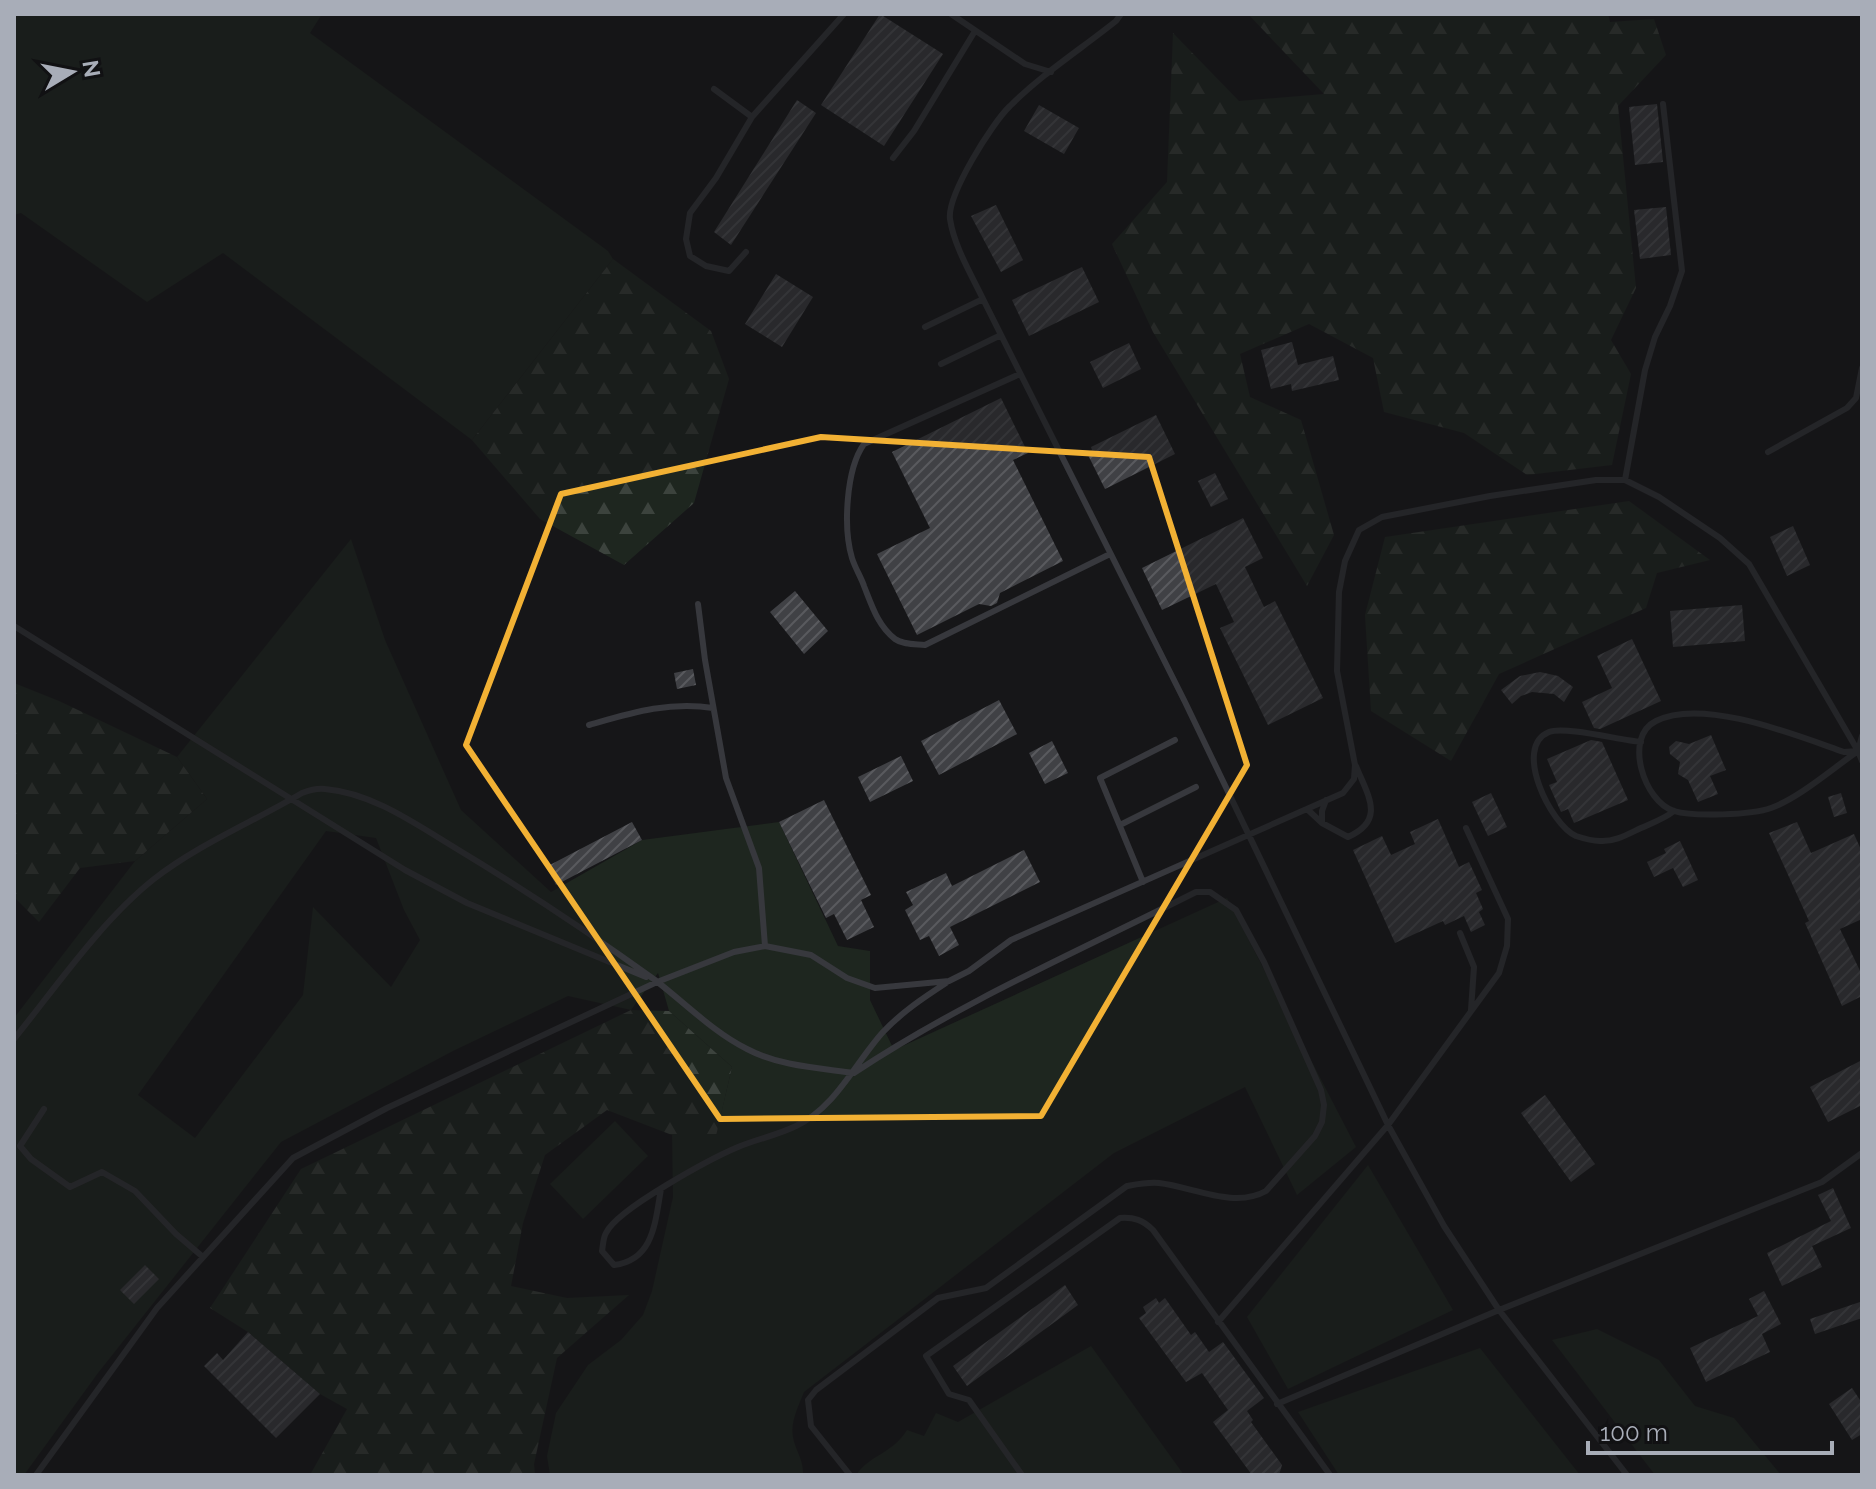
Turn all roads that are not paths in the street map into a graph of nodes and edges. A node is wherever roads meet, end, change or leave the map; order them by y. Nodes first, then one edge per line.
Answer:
1 (844, 14) edge
2 (951, 14) edge
3 (1121, 14) edge
4 (975, 31) junction
5 (1051, 72) junction
6 (714, 89) dead end
7 (1663, 104) dead end
8 (752, 117) junction
9 (893, 158) dead end
10 (746, 252) dead end
11 (983, 299) junction
12 (925, 327) dead end
13 (1001, 335) junction
14 (941, 364) dead end
15 (1862, 368) edge
16 (1020, 374) junction
17 (1768, 452) dead end
18 (1625, 480) junction
19 (1110, 554) junction
20 (698, 604) dead end
21 (14, 626) edge
22 (713, 708) junction
23 (589, 725) dead end
24 (1862, 736) edge
25 (1175, 740) dead end
26 (1641, 742) junction
27 (1858, 751) junction
28 (1862, 761) edge
29 (1355, 765) junction
30 (1348, 786) junction
31 (1196, 787) dead end
32 (1368, 795) junction
33 (291, 799) junction
34 (1326, 800) junction
35 (1307, 809) junction
36 (1674, 811) junction
37 (1322, 823) junction
38 (1120, 825) junction
39 (1466, 828) dead end
40 (1248, 836) junction
41 (1143, 882) junction
42 (1460, 933) dead end
43 (765, 946) junction
44 (949, 981) junction
45 (657, 982) junction
46 (1471, 1010) junction
47 (14, 1039) edge
48 (854, 1073) junction
49 (44, 1109) dead end
50 (1388, 1125) junction
51 (1862, 1153) edge
52 (661, 1189) junction
53 (203, 1257) junction
54 (1499, 1310) junction
55 (1218, 1322) junction
56 (1277, 1404) junction
57 (36, 1475) edge
58 (850, 1475) edge
59 (1022, 1475) edge
60 (1330, 1475) edge
61 (1627, 1475) edge

1 - 8 lane
2 - 4 lane
3 - 5 lane
4 - 5 lane
4 - 9 lane
5 - 11 lane
6 - 8 lane
7 - 18 lane
8 - 10 lane
11 - 12 lane
11 - 13 lane
13 - 14 lane
13 - 16 lane
15 - 17 lane
16 - 19 lane
16 - 19 lane
18 - 27 lane
18 - 29 lane
19 - 40 lane
20 - 22 lane
21 - 33 lane
22 - 23 lane
22 - 43 lane
24 - 27 lane
25 - 38 lane
26 - 27 lane
26 - 36 lane
26 - 36 lane
27 - 28 lane
27 - 36 lane
29 - 30 lane
29 - 32 lane
30 - 32 lane
30 - 34 lane
31 - 38 lane
32 - 37 lane
33 - 45 lane
33 - 45 lane
33 - 47 lane
34 - 35 lane
34 - 37 lane
35 - 37 lane
35 - 40 lane
38 - 41 lane
39 - 46 lane
40 - 41 lane
40 - 50 lane
41 - 44 lane
42 - 46 lane
43 - 44 lane
43 - 45 lane
44 - 48 lane
45 - 48 lane
45 - 53 lane
46 - 50 lane
48 - 52 lane
48 - 58 lane
49 - 53 lane
50 - 54 lane
50 - 55 lane
51 - 54 lane
52 - 52 lane
53 - 57 lane
54 - 56 lane
54 - 61 lane
55 - 56 lane
55 - 59 lane
56 - 60 lane

